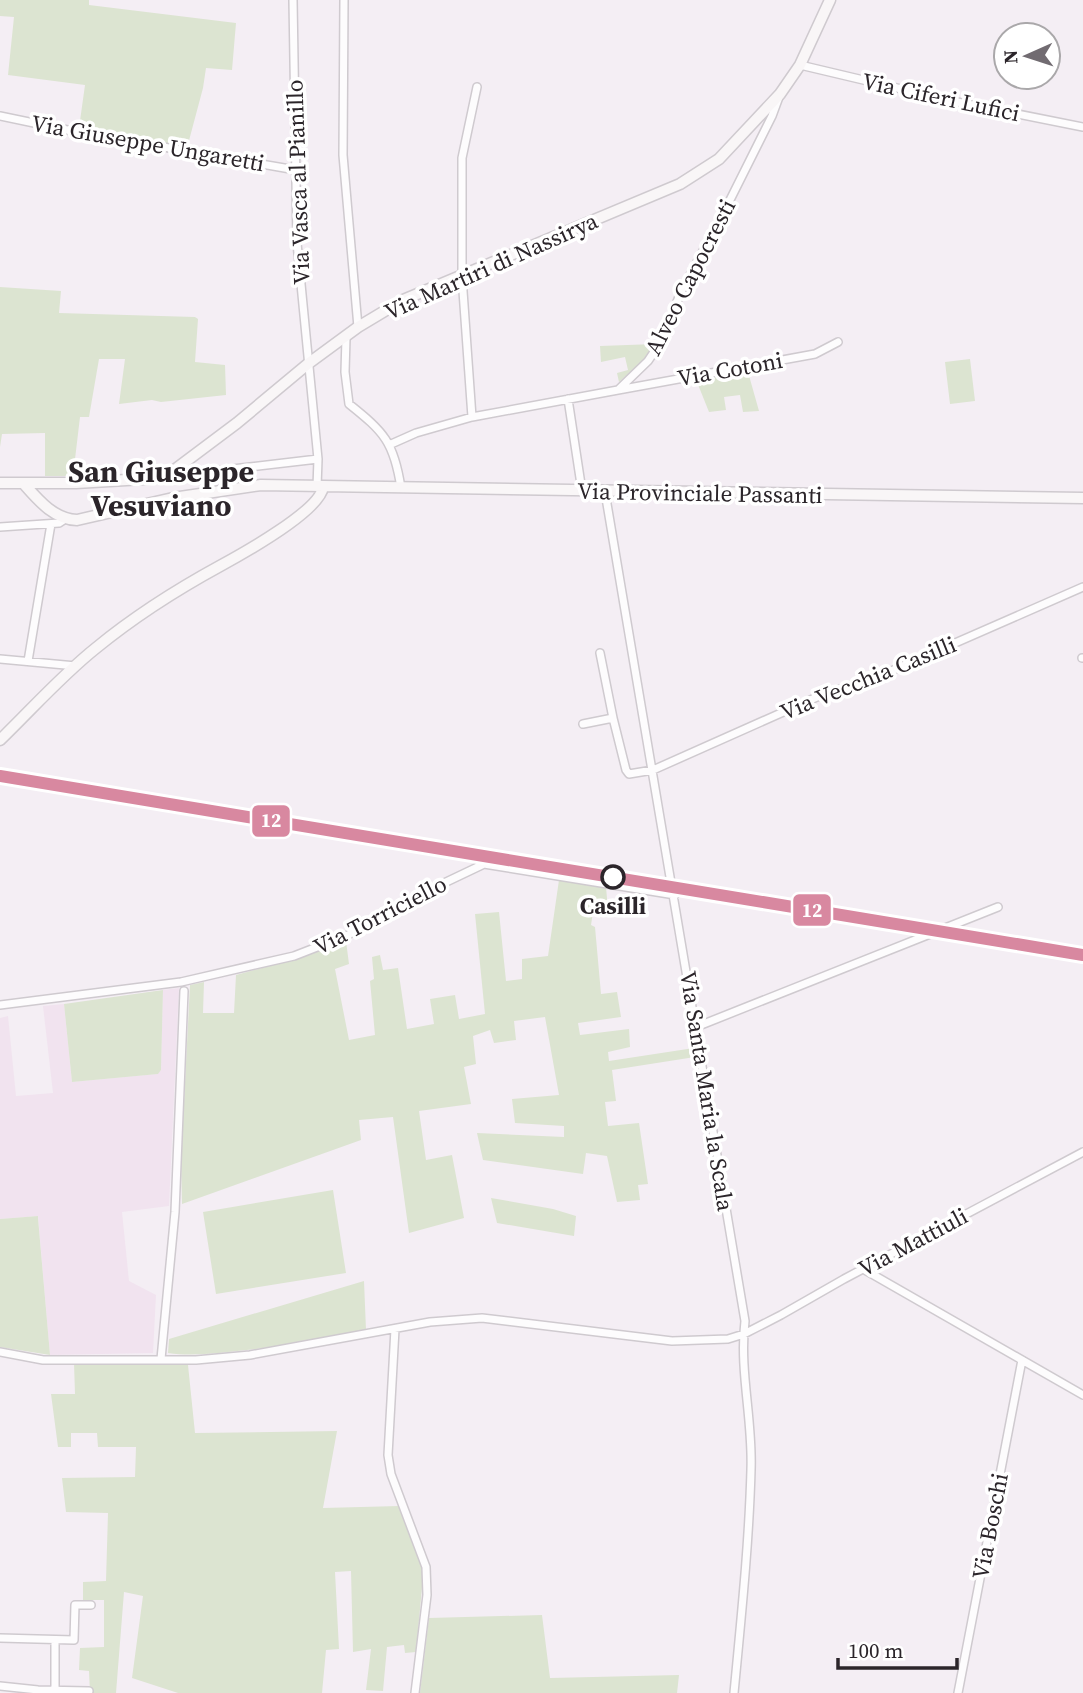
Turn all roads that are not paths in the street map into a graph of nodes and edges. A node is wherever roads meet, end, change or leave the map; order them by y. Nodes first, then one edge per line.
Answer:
1 (293, 0) edge
2 (344, 0) edge
3 (830, 0) edge
4 (800, 65) junction
5 (477, 87) dead end
6 (780, 94) junction
7 (0, 116) edge
8 (1083, 127) edge
9 (296, 170) junction
10 (462, 277) junction
11 (358, 327) junction
12 (346, 338) junction
13 (838, 342) dead end
14 (309, 363) junction
15 (618, 390) junction
16 (568, 399) junction
17 (472, 417) junction
18 (389, 445) junction
19 (318, 459) junction
20 (169, 474) junction
21 (0, 483) edge
22 (24, 484) junction
23 (320, 486) junction
24 (401, 488) junction
25 (582, 491) junction
26 (605, 492) junction
27 (1083, 498) edge
28 (65, 519) junction
29 (51, 524) junction
30 (0, 527) edge
31 (1083, 586) edge
32 (600, 653) dead end
33 (0, 659) edge
34 (28, 661) junction
35 (77, 666) junction
36 (612, 718) junction
37 (583, 724) dead end
38 (0, 740) edge
39 (653, 770) junction
40 (675, 895) junction
41 (998, 907) dead end
42 (184, 991) dead end
43 (0, 1005) edge
44 (696, 1027) junction
45 (1083, 1153) edge
46 (863, 1269) junction
47 (395, 1329) junction
48 (744, 1334) junction
49 (0, 1352) edge
50 (161, 1359) junction
51 (1022, 1360) junction
52 (1083, 1395) edge
53 (92, 1605) dead end
54 (0, 1639) edge
55 (55, 1640) junction
56 (0, 1686) edge
57 (55, 1690) junction
58 (89, 1691) edge
59 (415, 1693) edge
60 (734, 1693) edge
61 (958, 1693) edge

1 - 9 street, Via Vasca al Pianillo
2 - 11 street
3 - 4 street, Via Martiri di Nassirya
4 - 6 street, Via Martiri di Nassirya
4 - 8 street, Via Ciferi Lufici
5 - 10 street
6 - 10 street, Via Martiri di Nassirya
6 - 15 street, Alveo Capocresti
7 - 9 street, Via Giuseppe Ungaretti
9 - 14 street, Via Vasca al Pianillo
10 - 11 street, Via Martiri di Nassirya
10 - 17 street
11 - 12 street, Via Martiri di Nassirya
12 - 14 street, Via Martiri di Nassirya
12 - 18 street
13 - 15 street, Via Cotoni
14 - 19 street, Via Vasca al Pianillo
14 - 20 street, Via Martiri di Nassirya
15 - 16 street
16 - 17 street
16 - 25 street
17 - 18 street
18 - 24 street
19 - 20 street
19 - 23 street, Via Vasca al Pianillo
20 - 22 street, Via Martiri di Nassirya
21 - 22 street, Via Martiri di Nassirya
22 - 28 street
23 - 24 street, Via Provinciale Passanti
23 - 28 street, Via Provinciale Passanti
23 - 35 street
24 - 25 street, Via Provinciale Passanti
25 - 26 street, Via Provinciale Passanti
26 - 27 street, Via Provinciale Passanti
26 - 39 street, Via Santa Maria la Scala
28 - 29 street
29 - 30 street
29 - 34 street
31 - 39 street, Via Vecchia Casilli
32 - 36 street
33 - 34 street
34 - 35 street
35 - 38 street
36 - 37 street
36 - 39 street
39 - 40 street, Via Santa Maria la Scala
40 - 43 street, Via Torriciello
40 - 44 street, Via Santa Maria la Scala
41 - 44 street
42 - 50 street
44 - 48 street, Via Santa Maria la Scala
45 - 46 street, Via Mattiuli
46 - 48 street, Via Mattiuli
46 - 51 street
47 - 48 street, Via Mattiuli
47 - 50 street, Via Mattiuli
47 - 59 street
48 - 60 street, Via Santa Maria la Scala
49 - 50 street, Via Mattiuli
51 - 52 street
51 - 61 street, Via Boschi
53 - 55 street
54 - 55 street
55 - 57 street
56 - 57 street
57 - 58 street

